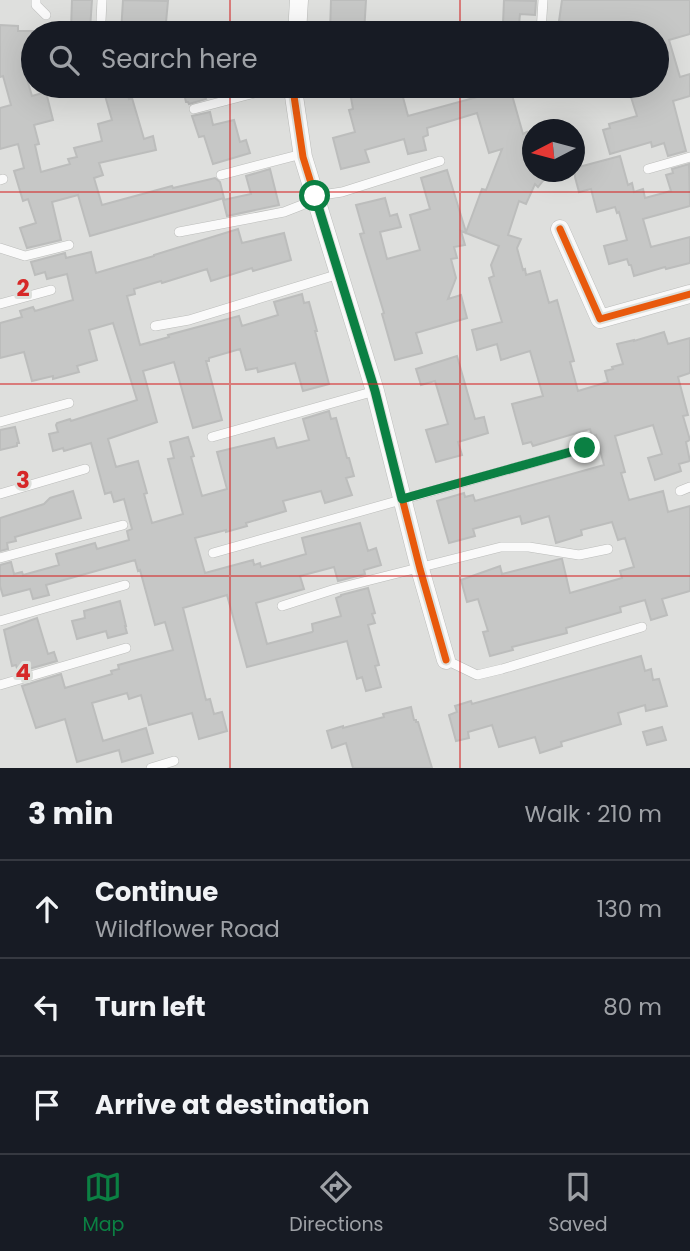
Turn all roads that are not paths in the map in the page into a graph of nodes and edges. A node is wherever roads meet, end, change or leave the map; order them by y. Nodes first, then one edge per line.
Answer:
1 (36, 0) edge
2 (102, 0) edge
3 (299, 0) edge
4 (543, 0) edge
5 (46, 15) dead end
6 (101, 20) dead end
7 (298, 21) edge
8 (542, 21) edge
9 (236, 98) edge
10 (294, 98) edge
11 (194, 109) dead end
12 (302, 153) junction
13 (690, 157) edge
14 (440, 161) dead end
15 (648, 169) dead end
16 (220, 175) dead end
17 (315, 196) junction
18 (560, 229) dead end
19 (179, 232) dead end
20 (69, 245) dead end
21 (0, 248) edge
22 (339, 274) junction
23 (51, 290) dead end
24 (690, 294) edge
25 (0, 304) edge
26 (155, 326) dead end
27 (375, 391) junction
28 (69, 403) dead end
29 (0, 422) edge
30 (212, 437) dead end
31 (585, 448) dead end
32 (85, 469) dead end
33 (690, 487) edge
34 (680, 491) dead end
35 (0, 494) edge
36 (402, 499) junction
37 (122, 524) dead end
38 (608, 548) dead end
39 (213, 553) dead end
40 (0, 558) edge
41 (421, 569) junction
42 (125, 585) dead end
43 (282, 606) dead end
44 (0, 621) edge
45 (642, 627) dead end
46 (126, 648) dead end
47 (446, 660) joint
48 (0, 685) edge
49 (174, 761) dead end
50 (151, 768) edge

1 - 5 lane
2 - 6 lane
3 - 7 street
4 - 8 lane
9 - 11 lane
10 - 12 street
12 - 16 lane
12 - 17 street
13 - 15 lane
14 - 17 lane
17 - 19 lane
17 - 22 street
18 - 24 street
20 - 21 lane
22 - 26 lane
22 - 27 street
23 - 25 lane
27 - 30 lane
27 - 36 street
28 - 29 lane
31 - 36 lane
32 - 35 lane
33 - 34 lane
36 - 39 lane
36 - 41 street
37 - 40 lane
38 - 41 lane
41 - 43 lane
41 - 47 street
42 - 44 lane
45 - 47 lane
46 - 48 lane
49 - 50 lane

